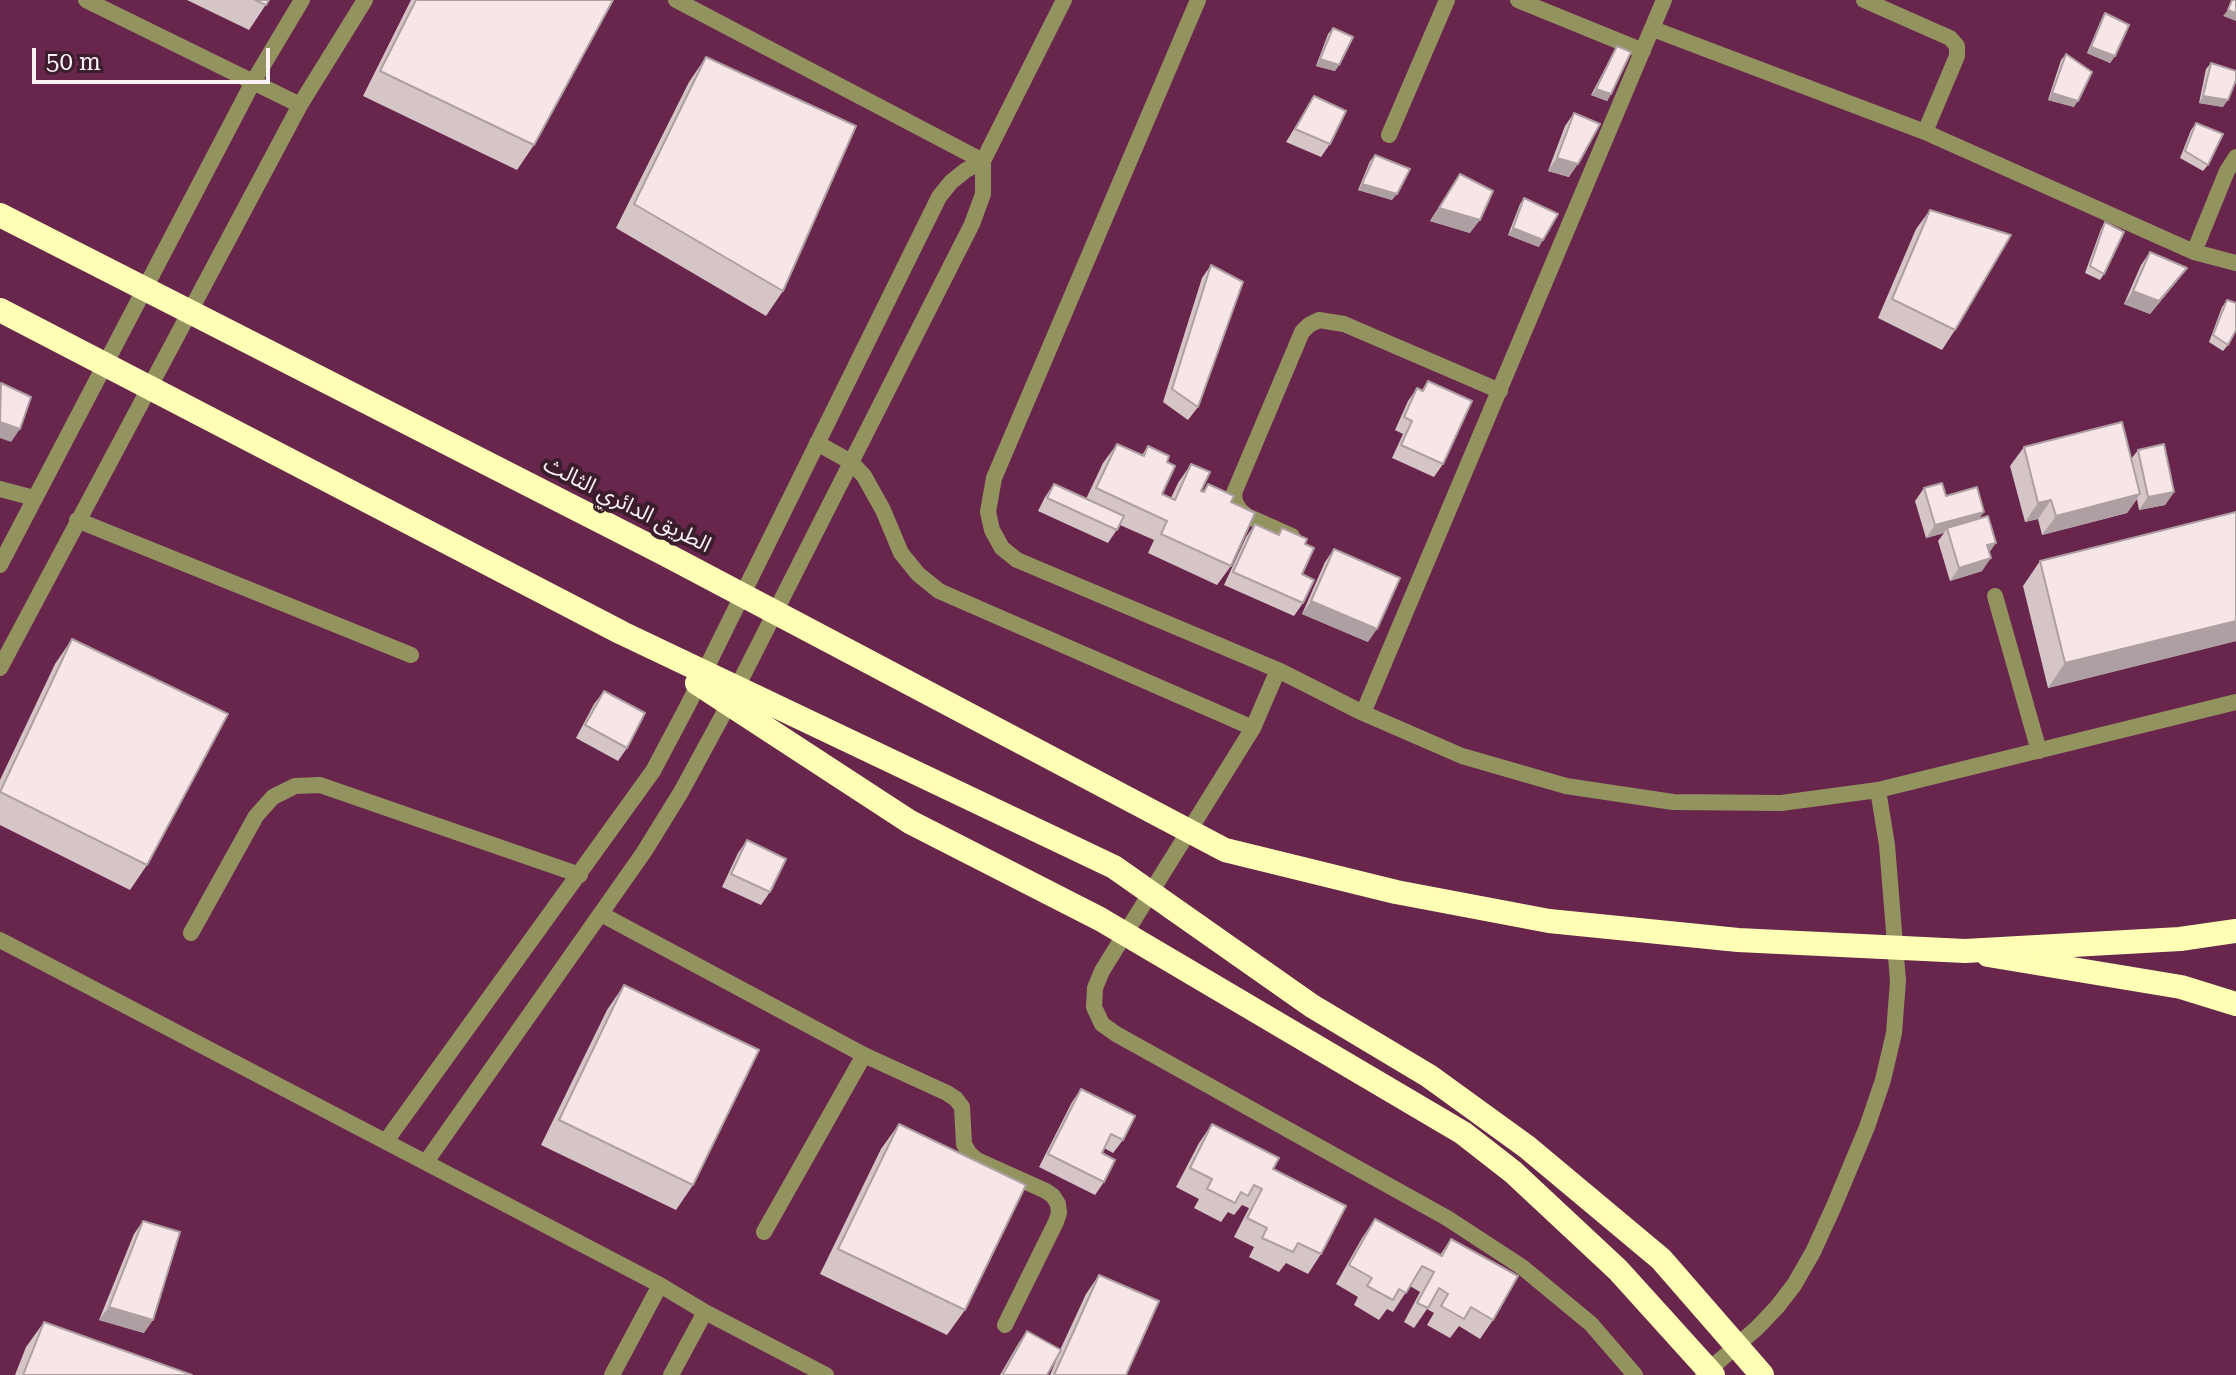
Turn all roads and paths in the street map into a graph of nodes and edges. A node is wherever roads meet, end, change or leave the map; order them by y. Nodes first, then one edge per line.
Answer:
1 (86, 0) edge
2 (302, 0) edge
3 (365, 0) edge
4 (676, 0) edge
5 (1064, 0) edge
6 (1198, 0) edge
7 (1447, 0) edge
8 (1518, 0) edge
9 (1664, 0) edge
10 (1864, 0) edge
11 (1653, 29) junction
12 (1643, 51) junction
13 (253, 82) junction
14 (300, 105) junction
15 (1925, 132) junction
16 (1389, 135) dead end
17 (2236, 157) edge
18 (983, 161) junction
19 (0, 215) edge
20 (2194, 252) junction
21 (2236, 263) edge
22 (0, 310) edge
23 (1500, 391) junction
24 (817, 443) junction
25 (851, 462) junction
26 (0, 489) edge
27 (34, 498) junction
28 (77, 520) junction
29 (1292, 536) edge
30 (0, 565) edge
31 (1995, 596) dead end
32 (622, 633) junction
33 (411, 655) dead end
34 (0, 668) edge
35 (1278, 670) junction
36 (2236, 702) edge
37 (1363, 713) junction
38 (1253, 728) junction
39 (2039, 751) junction
40 (1878, 790) junction
41 (580, 875) junction
42 (601, 914) junction
43 (2236, 931) edge
44 (191, 933) dead end
45 (0, 940) edge
46 (1965, 951) junction
47 (2236, 1004) edge
48 (864, 1055) junction
49 (386, 1141) junction
50 (426, 1162) junction
51 (764, 1232) dead end
52 (660, 1285) junction
53 (705, 1312) junction
54 (1005, 1325) dead end
55 (612, 1375) edge
56 (671, 1375) edge
57 (826, 1375) edge
58 (1635, 1375) edge
59 (1703, 1375) edge
60 (1713, 1375) edge
61 (1762, 1375) edge

1 - 13 street
2 - 13 street
3 - 14 street
4 - 18 street
5 - 18 street
6 - 35 street
7 - 16 street
8 - 12 street
9 - 11 street
10 - 15 street
11 - 12 street
11 - 15 street
12 - 23 street
13 - 14 street
13 - 27 street
14 - 28 street
15 - 20 street
17 - 20 street
18 - 24 street
18 - 25 street
19 - 46 highway, الطريق الدائري الثالث, bridge
20 - 21 street
22 - 32 highway, bridge
23 - 29 street
23 - 37 street
24 - 25 street
24 - 41 street
25 - 38 street
25 - 42 street
26 - 27 street
27 - 30 street
28 - 33 street
28 - 34 street
31 - 39 street
32 - 60 highway, bridge
32 - 61 highway, bridge
35 - 37 street
35 - 38 street
36 - 39 street
37 - 40 street
38 - 58 street
39 - 40 street
40 - 59 street
41 - 44 street
41 - 49 street
42 - 48 street
42 - 50 street
43 - 46 highway, bridge
45 - 49 street
46 - 47 highway, bridge
48 - 51 street
48 - 54 street
49 - 50 street
50 - 52 street
52 - 53 street
52 - 55 street
53 - 56 street
53 - 57 street

